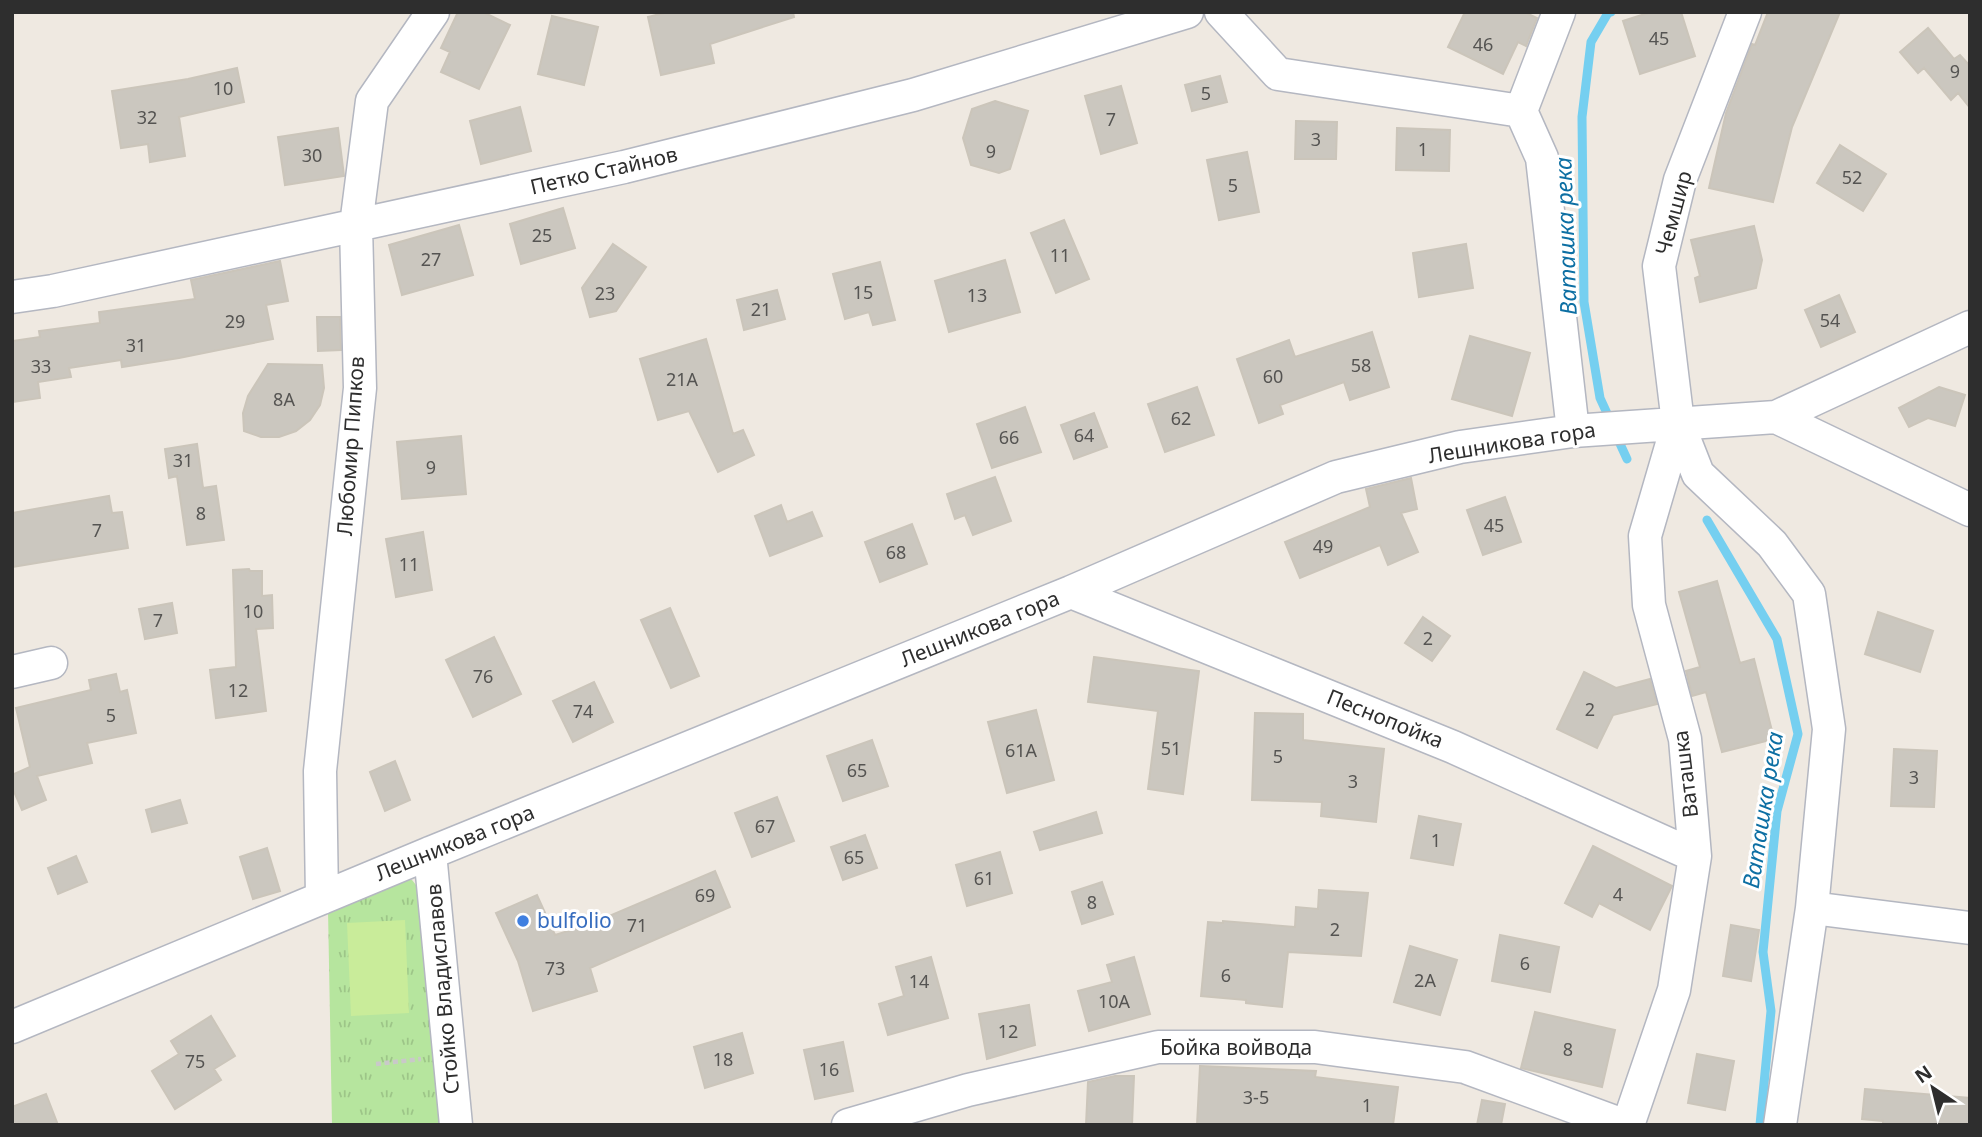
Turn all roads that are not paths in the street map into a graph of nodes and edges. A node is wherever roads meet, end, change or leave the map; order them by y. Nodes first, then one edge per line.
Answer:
1 (433, 12) edge
2 (1187, 12) edge
3 (1221, 12) edge
4 (1559, 12) edge
5 (1745, 12) edge
6 (1521, 111) junction
7 (356, 225) junction
8 (12, 298) edge
9 (1970, 327) edge
10 (1776, 417) junction
11 (1678, 424) junction
12 (1573, 431) junction
13 (1970, 510) edge
14 (1070, 592) junction
15 (51, 663) dead end
16 (12, 672) edge
17 (430, 853) junction
18 (1695, 856) junction
19 (322, 898) junction
20 (1812, 908) junction
21 (1970, 928) edge
22 (12, 1027) edge
23 (456, 1125) edge
24 (848, 1125) edge
25 (1626, 1125) edge
26 (1780, 1125) edge

1 - 7 street, Любомир Пипков
2 - 7 street, Петко Стайнов
3 - 6 street
4 - 6 street
5 - 11 street, Чемшир
6 - 12 street
7 - 8 street, Петко Стайнов
7 - 19 street, Любомир Пипков
9 - 10 street, Лешникова гора
10 - 11 street, Лешникова гора
10 - 13 street
11 - 12 street, Лешникова гора
11 - 18 street, Ваташка
11 - 20 street
12 - 14 street, Лешникова гора
14 - 17 street, Лешникова гора
14 - 18 street, Песнопойка
15 - 16 street
17 - 19 street, Лешникова гора
17 - 23 street, Стойко Владиславов
18 - 25 street, Ваташка
19 - 22 street, Лешникова гора
20 - 21 street
20 - 26 street
24 - 25 street, Бойка войвода

